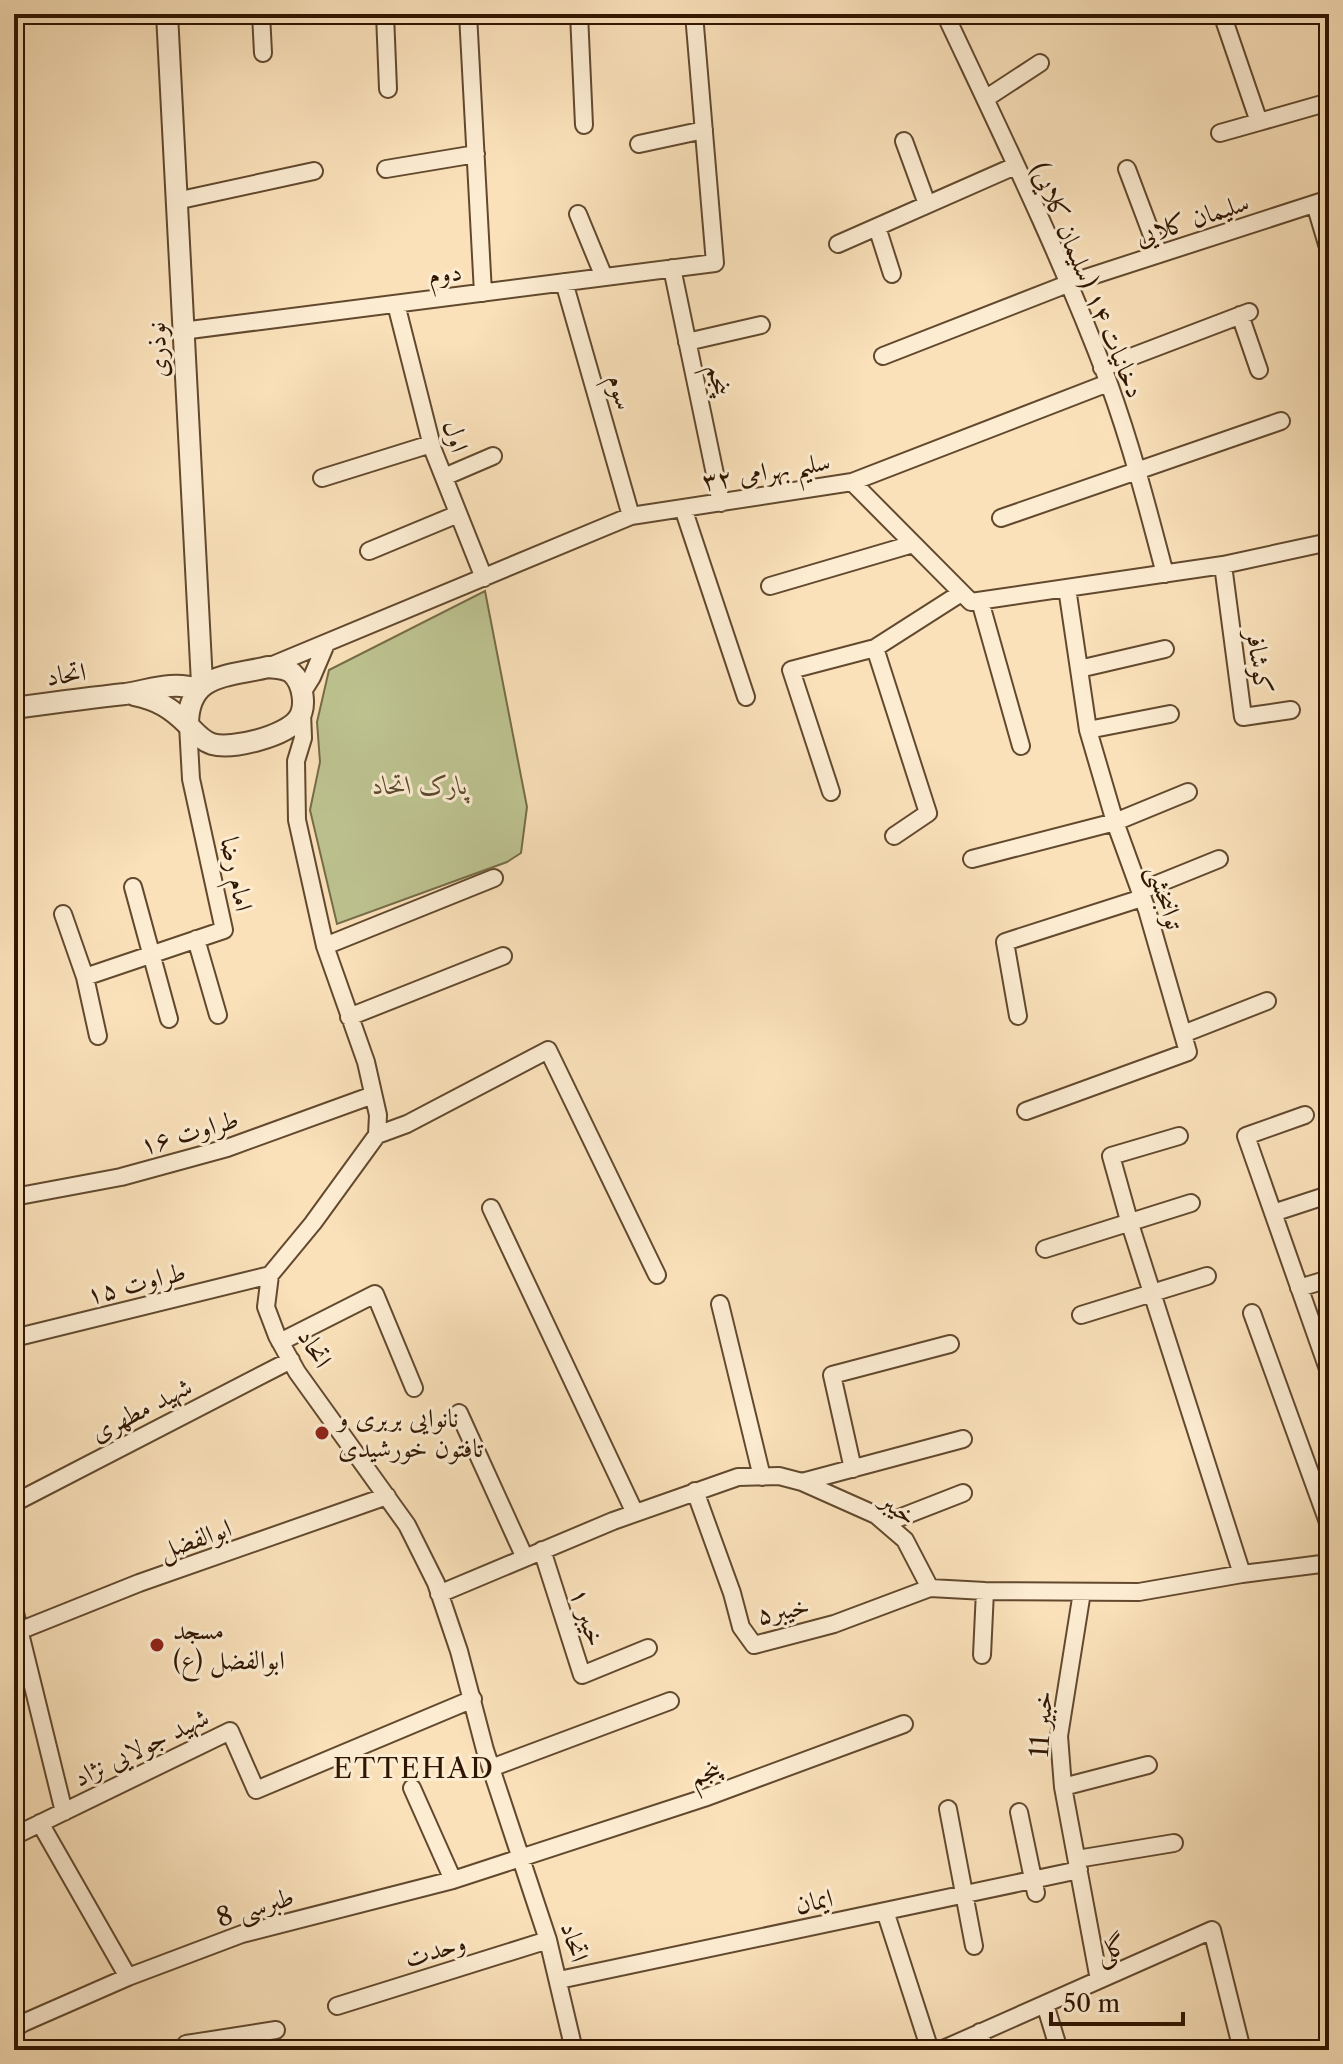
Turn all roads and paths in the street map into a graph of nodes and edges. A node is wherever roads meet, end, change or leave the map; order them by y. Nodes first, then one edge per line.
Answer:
1 (167, 14) edge
2 (261, 14) edge
3 (385, 14) edge
4 (468, 14) edge
5 (579, 14) edge
6 (694, 14) edge
7 (945, 14) edge
8 (1222, 14) edge
9 (263, 53) dead end
10 (1040, 63) dead end
11 (388, 89) dead end
12 (985, 99) junction
13 (1329, 102) edge
14 (1259, 122) junction
15 (584, 125) dead end
16 (704, 130) junction
17 (1220, 133) dead end
18 (904, 141) dead end
19 (639, 144) dead end
20 (476, 154) junction
21 (1015, 166) junction
22 (386, 169) dead end
23 (1127, 169) dead end
24 (314, 171) dead end
25 (176, 201) junction
26 (1322, 202) edge
27 (927, 204) junction
28 (578, 214) dead end
29 (877, 227) junction
30 (838, 244) dead end
31 (1329, 251) edge
32 (1159, 254) junction
33 (672, 268) junction
34 (892, 274) dead end
35 (604, 277) junction
36 (564, 282) junction
37 (1070, 283) junction
38 (483, 293) junction
39 (396, 304) junction
40 (761, 325) dead end
41 (182, 331) junction
42 (687, 342) junction
43 (883, 356) dead end
44 (1259, 370) dead end
45 (1105, 376) junction
46 (1281, 421) dead end
47 (431, 444) junction
48 (493, 456) dead end
49 (1138, 472) junction
50 (444, 477) junction
51 (322, 478) dead end
52 (852, 482) junction
53 (721, 503) junction
54 (683, 508) junction
55 (458, 514) junction
56 (631, 516) junction
57 (1001, 518) dead end
58 (1329, 542) edge
59 (913, 544) junction
60 (369, 551) dead end
61 (1223, 565) junction
62 (1165, 574) junction
63 (484, 578) junction
64 (770, 586) dead end
65 (1067, 588) junction
66 (961, 593) junction
67 (980, 601) junction
68 (326, 644) junction
69 (875, 648) junction
70 (1165, 649) dead end
71 (268, 667) junction
72 (1079, 669) junction
73 (200, 686) junction
74 (126, 694) junction
75 (746, 697) dead end
76 (302, 702) junction
77 (14, 708) edge
78 (1291, 710) dead end
79 (1170, 714) dead end
80 (188, 725) junction
81 (1088, 730) junction
82 (283, 732) junction
83 (219, 745) junction
84 (1021, 746) dead end
85 (296, 761) junction
86 (191, 779) junction
87 (831, 792) dead end
88 (1188, 792) dead end
89 (1115, 822) junction
90 (894, 836) dead end
91 (972, 859) dead end
92 (1219, 859) dead end
93 (494, 878) dead end
94 (133, 887) dead end
95 (1141, 894) junction
96 (63, 914) dead end
97 (196, 939) junction
98 (325, 946) junction
99 (152, 955) junction
100 (503, 956) dead end
101 (85, 977) junction
102 (1267, 1001) dead end
103 (218, 1015) dead end
104 (1018, 1016) dead end
105 (349, 1017) junction
106 (169, 1019) dead end
107 (1183, 1034) junction
108 (98, 1036) dead end
109 (373, 1095) junction
110 (1026, 1111) dead end
111 (1305, 1115) dead end
112 (377, 1135) junction
113 (1179, 1136) dead end
114 (1328, 1195) edge
115 (14, 1197) edge
116 (1191, 1203) dead end
117 (491, 1208) dead end
118 (1273, 1213) junction
119 (1130, 1224) junction
120 (1045, 1249) dead end
121 (270, 1275) junction
122 (657, 1275) dead end
123 (1207, 1276) dead end
124 (1329, 1279) edge
125 (1299, 1288) junction
126 (1152, 1295) junction
127 (720, 1304) dead end
128 (1252, 1313) dead end
129 (1081, 1315) dead end
130 (14, 1338) edge
131 (280, 1342) junction
132 (950, 1344) dead end
133 (291, 1360) junction
134 (1329, 1372) edge
135 (414, 1388) dead end
136 (459, 1413) dead end
137 (963, 1439) dead end
138 (853, 1469) junction
139 (762, 1477) junction
140 (802, 1482) junction
141 (695, 1491) junction
142 (963, 1493) dead end
143 (387, 1496) junction
144 (14, 1503) edge
145 (635, 1513) junction
146 (886, 1523) junction
147 (1329, 1525) edge
148 (542, 1550) junction
149 (525, 1558) junction
150 (1329, 1563) edge
151 (1242, 1574) junction
152 (930, 1588) junction
153 (985, 1591) junction
154 (1082, 1592) junction
155 (439, 1594) junction
156 (14, 1609) edge
157 (19, 1631) junction
158 (648, 1648) dead end
159 (982, 1655) dead end
160 (473, 1699) junction
161 (670, 1701) dead end
162 (904, 1724) dead end
163 (1148, 1765) dead end
164 (491, 1768) junction
165 (1063, 1787) junction
166 (412, 1788) dead end
167 (948, 1809) dead end
168 (64, 1812) junction
169 (1019, 1812) dead end
170 (40, 1823) junction
171 (14, 1836) edge
172 (1174, 1843) dead end
173 (520, 1858) junction
174 (1078, 1864) junction
175 (453, 1880) junction
176 (1034, 1886) junction
177 (965, 1894) junction
178 (885, 1911) junction
179 (548, 1940) junction
180 (974, 1946) dead end
181 (128, 1977) junction
182 (559, 1980) junction
183 (1099, 1980) junction
184 (1045, 2004) junction
185 (337, 2006) dead end
186 (14, 2029) edge
187 (276, 2030) dead end
188 (980, 2032) junction
189 (187, 2050) edge
190 (574, 2050) edge
191 (930, 2050) edge
192 (941, 2050) edge
193 (985, 2050) edge
194 (1059, 2050) edge
195 (1242, 2050) edge

1 - 25 street, نوذری
2 - 9 street
3 - 11 street
4 - 20 street
5 - 15 street
6 - 16 street
7 - 12 street, دخانیات ۱۴ (سلیمان کلایی)
8 - 14 street
10 - 12 street
12 - 21 street, دخانیات ۱۴ (سلیمان کلایی)
13 - 14 street
14 - 17 street
16 - 19 street
16 - 33 street, دوم
18 - 27 street
20 - 22 street
20 - 38 street
21 - 27 street
21 - 37 street, دخانیات ۱۴ (سلیمان کلایی)
23 - 32 street
24 - 25 street
25 - 41 street, نوذری
26 - 31 street
26 - 32 street, سلیمان کلایی
27 - 29 street
28 - 35 street
29 - 30 street
29 - 34 street
32 - 37 street, سلیمان کلایی
33 - 35 street, دوم
33 - 42 street, پنجم
35 - 36 street, دوم
36 - 38 street, دوم
36 - 56 street, سوم
37 - 43 street, سلیمان کلایی
37 - 45 street, دخانیات ۱۴ (سلیمان کلایی)
38 - 39 street, دوم
39 - 41 street, دوم
39 - 47 street, اول
40 - 42 street
41 - 73 street, نوذری
42 - 53 street, پنجم
44 - 45 street
45 - 49 street, دخانیات ۱۴ (سلیمان کلایی)
45 - 52 street
46 - 49 street
47 - 50 street, اول
47 - 51 street
48 - 50 street
49 - 57 street
49 - 62 street, دخانیات ۱۴ (سلیمان کلایی)
50 - 55 street, اول
52 - 53 street, سلیم بهرامی ۳۲
52 - 59 street, سلیم بهرامی ۳۲
53 - 54 street, سلیم بهرامی ۳۲
54 - 56 street, سلیم بهرامی ۳۲
54 - 75 street
55 - 60 street
55 - 63 street, اول
56 - 63 street, سلیم بهرامی ۳۲
58 - 61 street
59 - 64 street
59 - 66 street, سلیم بهرامی ۳۲
61 - 62 street
61 - 78 street, کوشافر
62 - 65 street
63 - 68 street, سلیم بهرامی ۳۲
65 - 67 street
65 - 72 street, توانبخشی
66 - 67 street, سلیم بهرامی ۳۲
66 - 69 street
67 - 84 street
68 - 71 street, سلیم بهرامی ۳۲
68 - 76 street
69 - 87 street
69 - 90 street
70 - 72 street
71 - 73 street
71 - 76 street
72 - 81 street, توانبخشی
73 - 74 street, اتحاد
73 - 80 street
74 - 77 street, اتحاد
74 - 80 street, اتحاد
76 - 82 street
76 - 85 street
79 - 81 street
80 - 83 street
80 - 86 street, امام رضا
81 - 89 street, توانبخشی
82 - 83 street
82 - 85 street
83 - 86 street
85 - 98 street
86 - 97 street, امام رضا
88 - 89 street
89 - 91 street
89 - 95 street, توانبخشی
92 - 95 street
93 - 98 street
94 - 99 street
95 - 104 street
95 - 107 street, توانبخشی
96 - 101 street
97 - 99 street, امام رضا
97 - 103 street
98 - 105 street
99 - 101 street, امام رضا
99 - 106 street
100 - 105 street
101 - 108 street
102 - 107 street
105 - 109 street
107 - 110 street
109 - 112 street
109 - 115 street, طراوت ۱۶
111 - 118 street
112 - 121 street
112 - 122 street
113 - 119 street
114 - 118 street
116 - 119 street
117 - 145 street
118 - 125 street
119 - 120 street
119 - 126 street
121 - 130 street, طراوت ۱۵
121 - 131 street, اتحاد
123 - 126 street
124 - 125 street
125 - 134 street
126 - 129 street
126 - 151 street
127 - 139 street
128 - 147 street
131 - 133 street, اتحاد
131 - 135 street
132 - 138 street
133 - 143 street, اتحاد
133 - 144 street, شهید مطهری
136 - 149 street
137 - 138 street
138 - 140 street
139 - 140 street, خیبر
139 - 141 street, خیبر
140 - 146 street, خیبر
141 - 145 street, خیبر
141 - 152 street, خیبر۵
142 - 146 street
143 - 155 street, اتحاد
143 - 157 street, ابوالفضل
145 - 148 street, خیبر
146 - 152 street, خیبر
148 - 149 street, خیبر
148 - 158 street, خیبر ۱
149 - 155 street, خیبر
150 - 151 street
151 - 154 street
152 - 153 street
153 - 154 street
153 - 159 street
154 - 165 street, خبیر 11
155 - 160 street, اتحاد
156 - 157 street
157 - 168 street
160 - 164 street, اتحاد
160 - 168 street, شهید جولایی نژاد
161 - 164 street
162 - 173 street, پنجم
163 - 165 street
164 - 173 street, اتحاد
165 - 174 street, خبیر 11
166 - 175 street
167 - 177 street
168 - 170 street
169 - 176 street
170 - 171 street
170 - 181 street
172 - 174 street, ایمان
173 - 175 street, طبرسی 8
173 - 179 street, اتحاد
174 - 176 street, ایمان
174 - 183 street, خبیر 11
175 - 181 street, طبرسی 8
176 - 177 street, ایمان
177 - 178 street, ایمان
177 - 180 street
178 - 182 street, ایمان
178 - 191 street
179 - 182 street, اتحاد
179 - 185 street, وحدت
181 - 186 street, طبرسی 8
182 - 190 street, اتحاد
183 - 184 street, گلی
183 - 195 street, گلی
184 - 188 street, گلی
184 - 194 street
187 - 189 street
188 - 192 street, گلی
188 - 193 street

